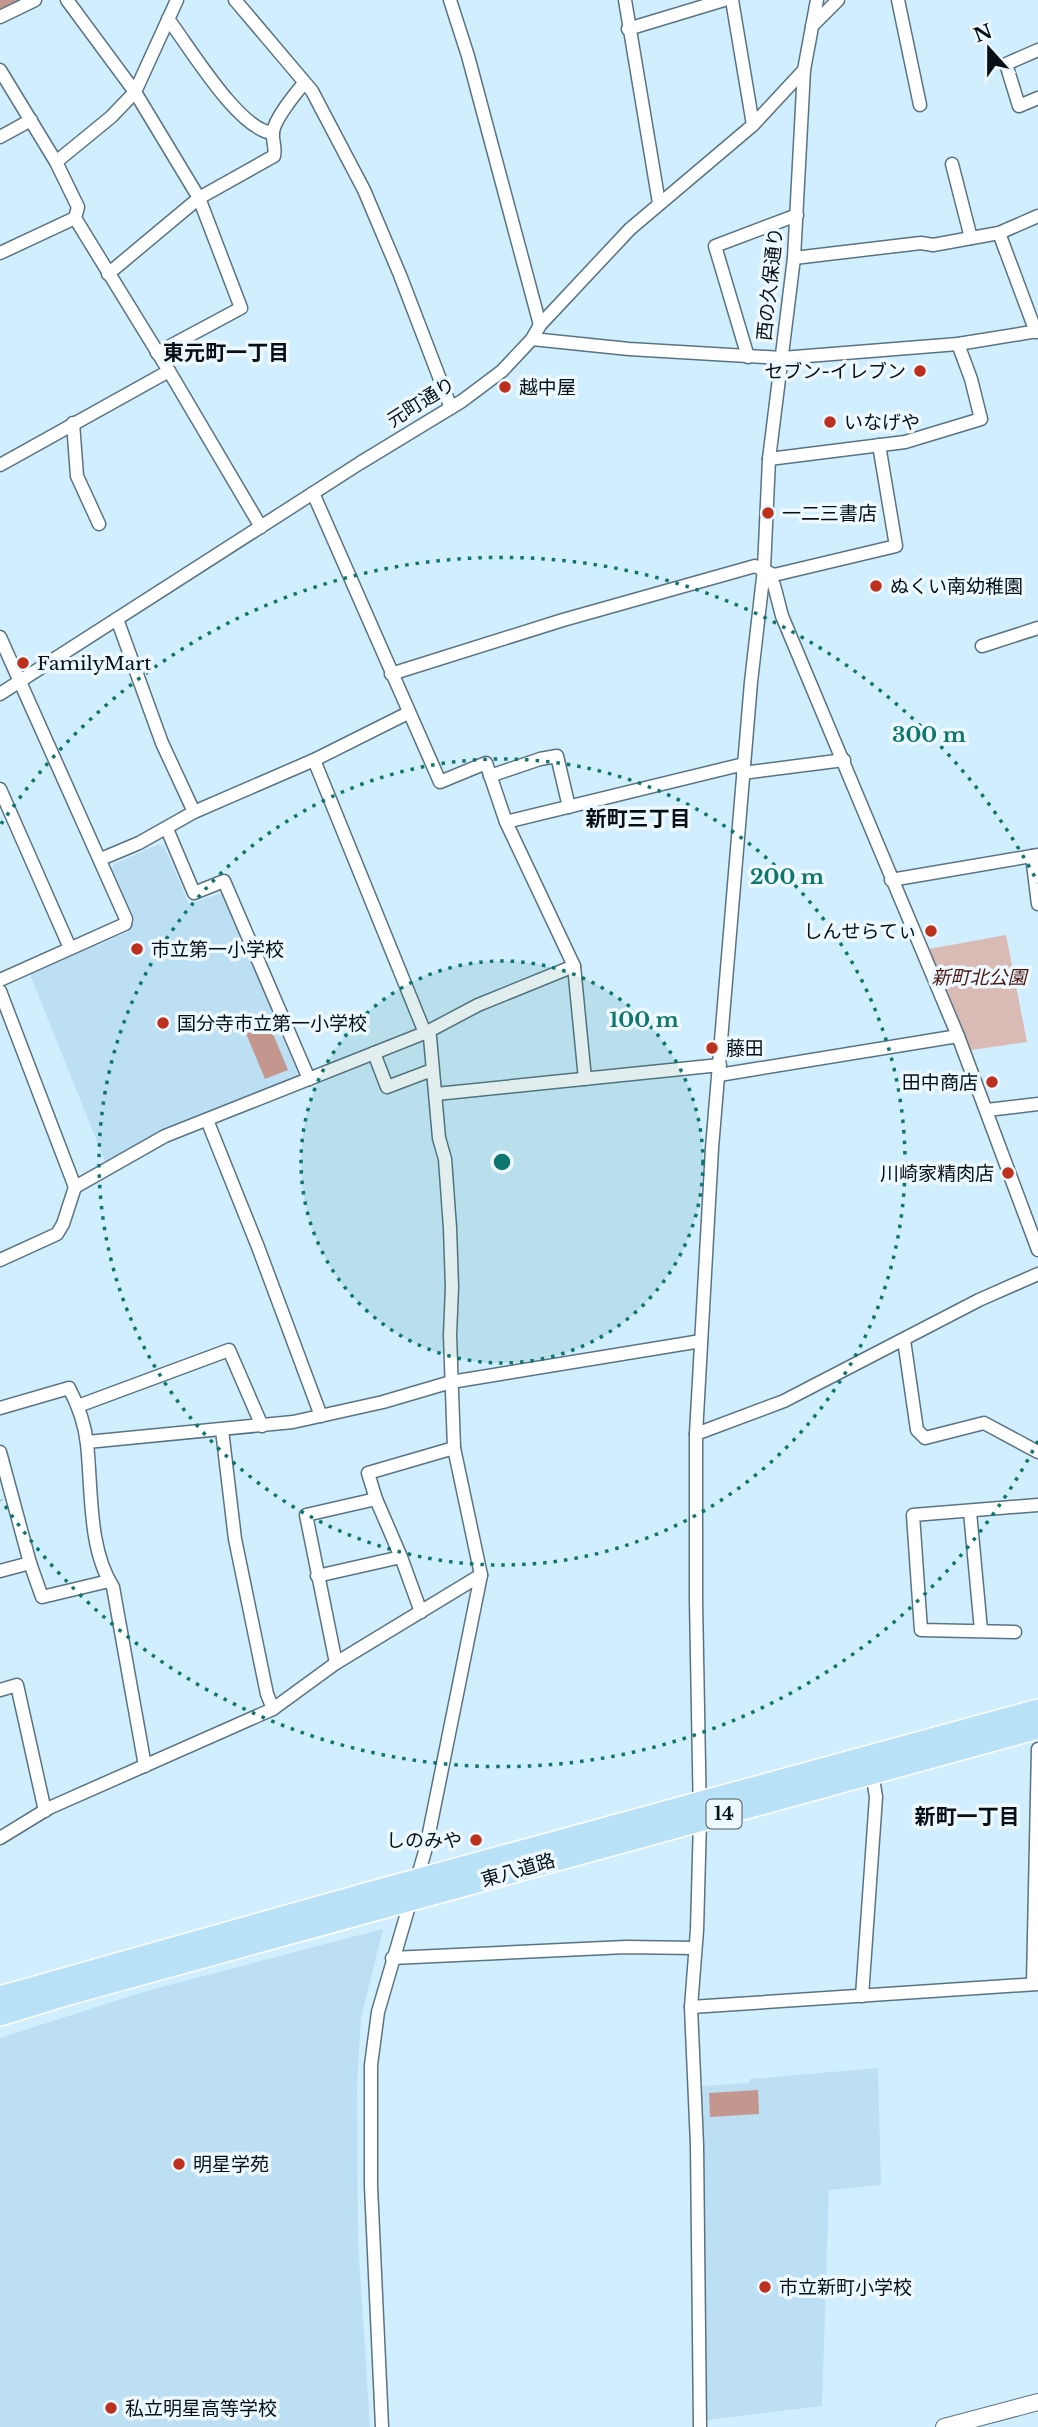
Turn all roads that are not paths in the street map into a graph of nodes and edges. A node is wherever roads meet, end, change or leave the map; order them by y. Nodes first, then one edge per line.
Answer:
1 (35, 0) edge
2 (67, 0) edge
3 (177, 0) edge
4 (235, 0) edge
5 (450, 0) edge
6 (625, 0) edge
7 (724, 0) edge
8 (732, 0) edge
9 (817, 0) edge
10 (838, 0) edge
11 (898, 0) edge
12 (0, 17) edge
13 (168, 19) junction
14 (813, 26) junction
15 (628, 29) junction
16 (1038, 50) edge
17 (0, 70) edge
18 (804, 70) junction
19 (304, 83) junction
20 (135, 92) junction
21 (922, 95) dead end
22 (1038, 98) edge
23 (31, 120) junction
24 (753, 125) junction
25 (273, 132) junction
26 (0, 137) edge
27 (56, 162) junction
28 (952, 164) dead end
29 (199, 198) junction
30 (659, 203) junction
31 (797, 215) junction
32 (1038, 216) edge
33 (75, 218) junction
34 (999, 233) junction
35 (971, 238) junction
36 (0, 253) edge
37 (794, 258) junction
38 (108, 274) junction
39 (540, 325) junction
40 (1037, 332) edge
41 (532, 339) junction
42 (958, 344) junction
43 (157, 353) junction
44 (748, 357) junction
45 (782, 358) junction
46 (169, 371) junction
47 (450, 408) junction
48 (73, 423) junction
49 (879, 445) junction
50 (769, 459) junction
51 (0, 465) edge
52 (313, 493) junction
53 (99, 524) dead end
54 (261, 527) junction
55 (764, 569) junction
56 (117, 619) junction
57 (1038, 628) edge
58 (0, 637) edge
59 (982, 646) dead end
60 (391, 674) junction
61 (22, 682) junction
62 (0, 694) edge
63 (408, 713) junction
64 (314, 760) junction
65 (844, 760) junction
66 (744, 768) junction
67 (490, 776) junction
68 (0, 789) edge
69 (569, 807) junction
70 (194, 813) junction
71 (506, 822) junction
72 (167, 829) junction
73 (1035, 855) edge
74 (101, 859) junction
75 (891, 880) junction
76 (1038, 904) edge
77 (70, 948) junction
78 (574, 965) junction
79 (0, 980) edge
80 (0, 991) edge
81 (427, 1032) junction
82 (958, 1036) junction
83 (374, 1053) junction
84 (432, 1070) junction
85 (720, 1070) junction
86 (309, 1079) junction
87 (585, 1079) junction
88 (436, 1094) junction
89 (1038, 1104) edge
90 (987, 1110) junction
91 (207, 1120) junction
92 (75, 1187) junction
93 (1038, 1250) edge
94 (0, 1260) edge
95 (1038, 1273) edge
96 (904, 1340) junction
97 (701, 1341) junction
98 (452, 1382) junction
99 (78, 1406) junction
100 (0, 1408) edge
101 (321, 1416) junction
102 (262, 1426) junction
103 (222, 1430) junction
104 (696, 1434) junction
105 (87, 1441) junction
106 (454, 1448) junction
107 (0, 1452) edge
108 (1038, 1452) edge
109 (376, 1499) junction
110 (1038, 1505) edge
111 (970, 1512) junction
112 (401, 1557) junction
113 (30, 1563) junction
114 (0, 1571) edge
115 (481, 1574) junction
116 (317, 1576) junction
117 (109, 1581) junction
118 (421, 1612) junction
119 (981, 1630) junction
120 (1015, 1632) dead end
121 (337, 1663) junction
122 (0, 1690) edge
123 (273, 1709) junction
124 (1038, 1710) edge
125 (1038, 1728) edge
126 (1038, 1749) edge
127 (145, 1766) junction
128 (872, 1772) junction
129 (1038, 1794) edge
130 (45, 1811) junction
131 (700, 1811) junction
132 (0, 1838) edge
133 (413, 1890) junction
134 (695, 1948) junction
135 (392, 1958) junction
136 (1035, 1984) edge
137 (67, 1986) junction
138 (862, 1996) junction
139 (0, 1997) edge
140 (691, 2007) junction
141 (0, 2015) edge
142 (1038, 2402) edge
143 (382, 2427) edge
144 (700, 2427) edge
145 (944, 2427) edge

1 - 12 street
2 - 20 street
3 - 13 street
4 - 19 street
5 - 39 street
6 - 15 street
7 - 15 street
8 - 24 street
9 - 14 street, 西の久保通り
10 - 14 street
11 - 21 street
13 - 20 street
13 - 25 street
14 - 18 street, 西の久保通り
15 - 30 street
16 - 22 street
17 - 23 street
18 - 24 street, 元町通り
18 - 31 street, 西の久保通り
19 - 25 street
19 - 47 street
20 - 27 street
20 - 29 street
23 - 26 street
23 - 27 street
24 - 30 street, 元町通り
25 - 29 street
27 - 33 street
28 - 35 street
29 - 38 street
29 - 43 street
30 - 39 street, 元町通り
31 - 37 street, 西の久保通り
31 - 44 street
32 - 34 street
33 - 36 street
33 - 38 street
34 - 35 street
34 - 40 street
35 - 37 street
37 - 45 street, 西の久保通り
38 - 43 street
39 - 41 street, 元町通り
40 - 42 street, 西の久保通り
41 - 44 street
41 - 47 street, 元町通り
42 - 45 street, 西の久保通り
42 - 49 street
43 - 46 street
44 - 45 street
45 - 50 street
46 - 48 street
46 - 54 street
47 - 52 street, 元町通り
48 - 51 street
48 - 53 street
49 - 50 street
49 - 55 street
50 - 55 street
52 - 54 street, 元町通り
52 - 60 street
54 - 56 street, 元町通り
55 - 60 street
55 - 65 street
55 - 66 street
56 - 61 street, 元町通り
56 - 70 street
57 - 59 street
58 - 61 street
60 - 63 street
61 - 62 street, 元町通り
61 - 74 street
63 - 64 street
63 - 67 street
64 - 70 street
64 - 81 street
65 - 66 street
65 - 75 street
66 - 69 street
66 - 85 street
67 - 69 street
67 - 71 street
68 - 77 street
69 - 71 street
70 - 72 street
71 - 78 street
72 - 74 street
72 - 86 street
73 - 75 street
73 - 76 street
74 - 77 street
75 - 82 street
77 - 79 street
78 - 81 street
78 - 87 street
80 - 92 street
81 - 83 street
81 - 84 street
82 - 85 street
82 - 90 street
83 - 84 street
83 - 86 street
84 - 88 street
85 - 87 street
85 - 97 street
86 - 91 street
87 - 88 street
88 - 98 street
89 - 90 street
90 - 93 street
91 - 92 street
91 - 101 street
92 - 94 street
95 - 96 street
96 - 104 street
96 - 108 street
97 - 98 street
97 - 104 street
98 - 101 street
98 - 106 street
99 - 100 street
99 - 102 street
99 - 105 street
101 - 102 street
102 - 103 street
103 - 105 street
103 - 123 street
104 - 131 street
105 - 117 street
106 - 109 street
106 - 115 street
107 - 113 street
109 - 112 street
109 - 116 street
110 - 111 street
111 - 119 street
111 - 119 street
112 - 116 street
112 - 118 street
113 - 114 street
113 - 117 street
115 - 118 street
115 - 133 street
116 - 121 street
117 - 127 street
118 - 121 street
119 - 120 street
121 - 123 street
122 - 130 street
123 - 127 street
124 - 131 main road, 東八道路 / 14
125 - 128 main road, 東八道路 / 14
126 - 129 street
127 - 130 street
128 - 131 main road, 東八道路 / 14
128 - 138 street
129 - 136 street
130 - 132 street
131 - 133 main road, 東八道路 / 14
131 - 134 street
133 - 135 street
133 - 137 main road, 東八道路 / 14
134 - 135 street
134 - 140 street
135 - 143 street
136 - 138 street
137 - 139 main road, 東八道路 / 14
137 - 141 main road, 東八道路 / 14
138 - 140 street
140 - 144 street
142 - 145 street

